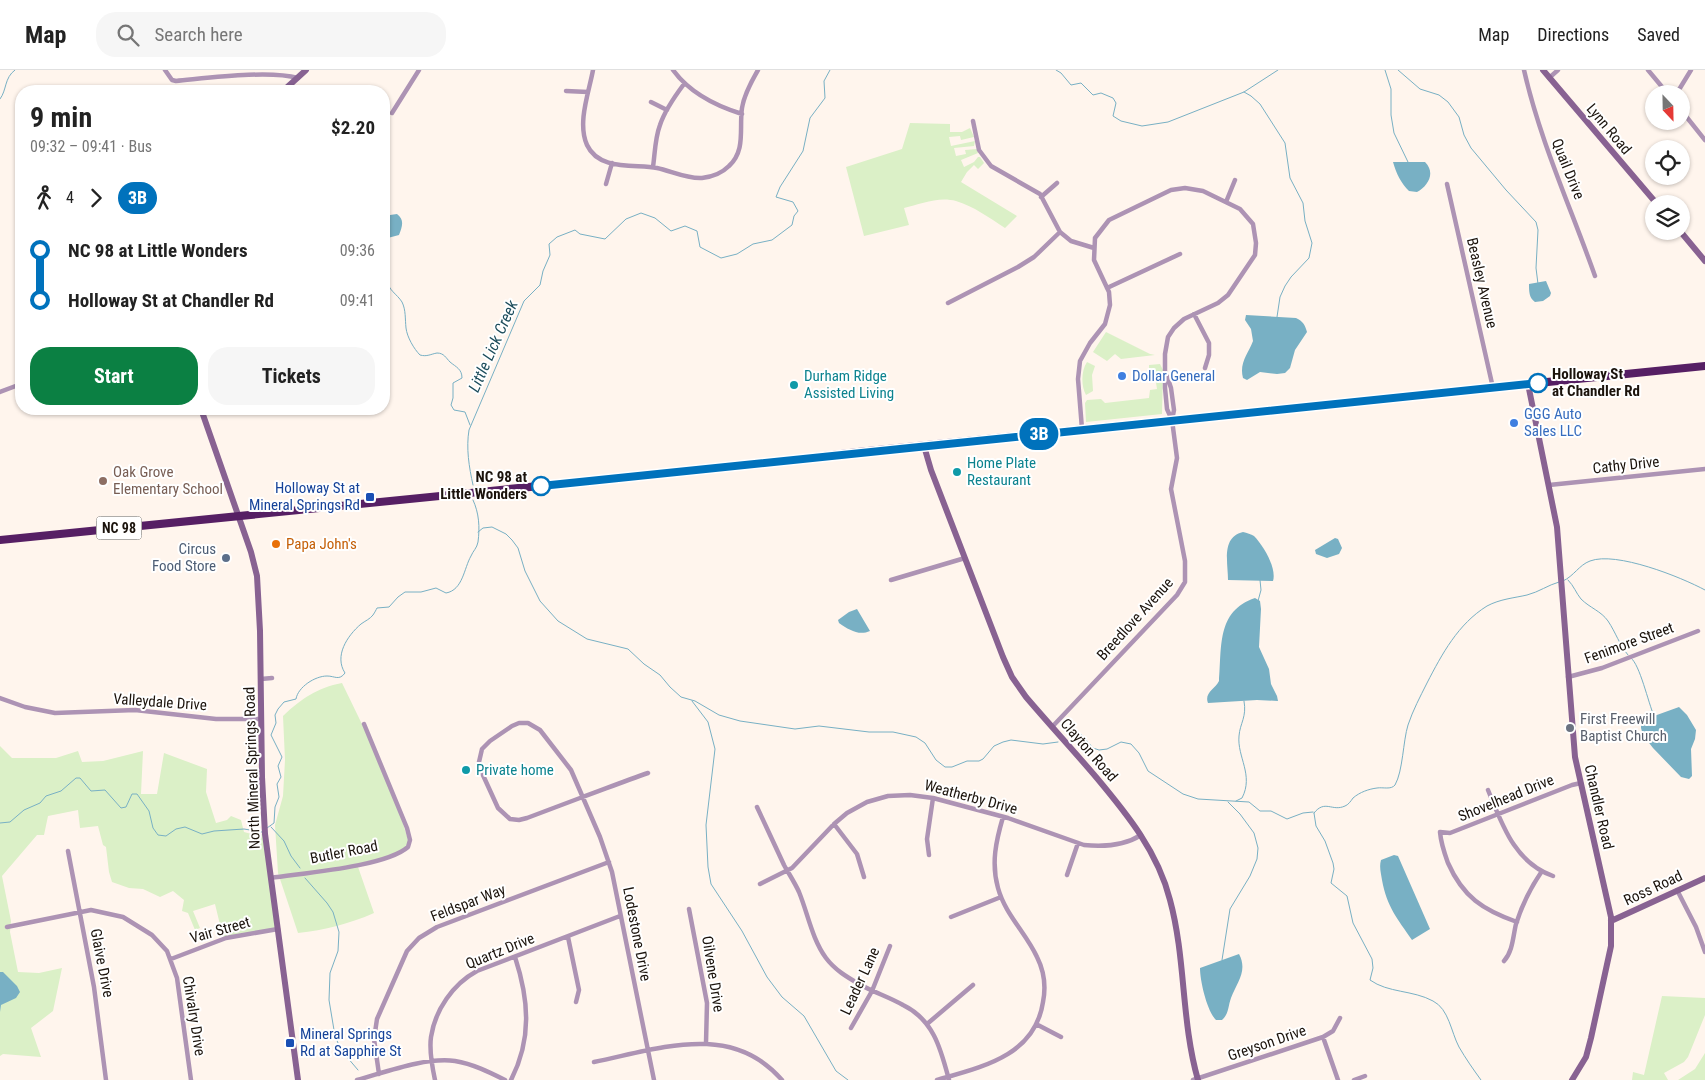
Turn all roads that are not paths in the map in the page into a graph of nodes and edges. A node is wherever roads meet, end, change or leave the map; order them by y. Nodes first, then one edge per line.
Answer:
1 (165, 70) edge
2 (306, 70) edge
3 (419, 70) edge
4 (593, 70) edge
5 (673, 70) edge
6 (758, 70) edge
7 (1524, 70) edge
8 (1543, 70) edge
9 (1558, 70) edge
10 (1648, 70) edge
11 (1691, 70) edge
12 (298, 78) junction
13 (1549, 78) junction
14 (684, 84) junction
15 (290, 85) edge
16 (1660, 85) edge
17 (1682, 85) edge
18 (566, 91) dead end
19 (588, 92) junction
20 (651, 102) dead end
21 (667, 110) junction
22 (392, 113) dead end
23 (742, 114) junction
24 (973, 120) dead end
25 (1690, 121) edge
26 (1705, 140) edge
27 (612, 163) junction
28 (653, 167) junction
29 (1236, 180) dead end
30 (1057, 183) dead end
31 (606, 184) dead end
32 (1447, 184) dead end
33 (1649, 195) edge
34 (1042, 197) junction
35 (1226, 202) junction
36 (1060, 232) junction
37 (1688, 240) edge
38 (1094, 248) junction
39 (1180, 254) dead end
40 (1705, 261) edge
41 (1595, 276) dead end
42 (1107, 288) junction
43 (948, 303) dead end
44 (1194, 314) junction
45 (1705, 366) edge
46 (1205, 368) dead end
47 (1528, 384) junction
48 (15, 386) edge
49 (1493, 388) junction
50 (0, 392) edge
51 (203, 415) edge
52 (1172, 420) junction
53 (1082, 429) junction
54 (924, 446) junction
55 (1705, 469) edge
56 (1550, 485) junction
57 (238, 516) junction
58 (0, 540) edge
59 (965, 558) junction
60 (891, 580) dead end
61 (1698, 631) dead end
62 (1568, 677) junction
63 (272, 678) dead end
64 (261, 679) junction
65 (0, 698) edge
66 (261, 718) junction
67 (364, 724) dead end
68 (1052, 727) junction
69 (648, 773) dead end
70 (1581, 783) junction
71 (1488, 790) dead end
72 (584, 797) junction
73 (933, 798) junction
74 (757, 807) dead end
75 (1498, 814) junction
76 (1003, 817) junction
77 (834, 824) junction
78 (1141, 835) junction
79 (1078, 843) junction
80 (68, 851) dead end
81 (929, 855) dead end
82 (609, 862) junction
83 (787, 871) junction
84 (1542, 871) junction
85 (1067, 875) dead end
86 (1553, 876) dead end
87 (864, 877) dead end
88 (271, 878) junction
89 (1705, 878) edge
90 (760, 884) dead end
91 (1677, 890) junction
92 (1001, 897) junction
93 (689, 909) dead end
94 (79, 912) junction
95 (620, 916) junction
96 (950, 917) dead end
97 (1611, 921) junction
98 (1517, 922) junction
99 (7, 927) dead end
100 (278, 929) junction
101 (568, 937) junction
102 (890, 946) dead end
103 (1705, 952) edge
104 (514, 957) junction
105 (171, 960) junction
106 (1504, 961) dead end
107 (973, 985) dead end
108 (872, 991) junction
109 (576, 1002) dead end
110 (1340, 1018) dead end
111 (927, 1024) junction
112 (1036, 1024) junction
113 (851, 1028) dead end
114 (1061, 1037) dead end
115 (1324, 1037) junction
116 (706, 1043) junction
117 (648, 1051) junction
118 (432, 1062) junction
119 (594, 1062) dead end
120 (379, 1074) junction
121 (1365, 1076) dead end
122 (948, 1078) edge
123 (1196, 1079) edge
124 (106, 1080) edge
125 (191, 1080) edge
126 (298, 1080) edge
127 (357, 1080) edge
128 (435, 1080) edge
129 (505, 1080) edge
130 (510, 1080) edge
131 (654, 1080) edge
132 (782, 1080) edge
133 (937, 1080) edge
134 (1338, 1080) edge
135 (1354, 1080) edge
136 (1572, 1080) edge

1 - 12 street
2 - 12 street
3 - 22 street
4 - 19 street
5 - 14 street
6 - 23 street
7 - 41 street, Quail Drive
8 - 13 street, Lynn Road
9 - 13 street
10 - 16 street
11 - 17 street
12 - 15 street
13 - 33 street, Lynn Road
14 - 21 street
14 - 23 street
18 - 19 street
19 - 27 street
20 - 21 street
21 - 28 street
23 - 28 street
24 - 34 street
25 - 26 street
27 - 28 street
27 - 31 street
29 - 35 street
30 - 34 street
32 - 49 street, Beasley Avenue
34 - 36 street
35 - 38 street
35 - 44 street
36 - 38 street
36 - 43 street
37 - 40 street
38 - 42 street
39 - 42 street
42 - 53 street
44 - 46 street
44 - 52 street
45 - 47 highway, NC 98
47 - 49 highway, NC 98
47 - 56 street, Chandler Road
48 - 50 street
49 - 52 highway, NC 98
51 - 57 street, North Mineral Springs Road
52 - 53 highway, NC 98
52 - 68 street, Breedlove Avenue
53 - 54 highway, NC 98
54 - 57 highway, NC 98
54 - 59 street, Clayton Road
55 - 56 street, Cathy Drive
56 - 62 street, Chandler Road
57 - 58 highway, NC 98
57 - 64 street, North Mineral Springs Road
59 - 60 street
59 - 68 street, Clayton Road
61 - 62 street, Fenimore Street
62 - 70 street, Chandler Road
63 - 64 street
64 - 66 street, North Mineral Springs Road
65 - 66 street, Valleydale Drive
66 - 88 street, North Mineral Springs Road
67 - 88 street, Butler Road
68 - 78 street, Clayton Road
69 - 72 street, Lodestone Drive
70 - 75 street, Shovelhead Drive
70 - 97 street, Chandler Road
71 - 75 street
72 - 72 street, Lodestone Drive
72 - 82 street, Lodestone Drive
73 - 76 street, Weatherby Drive
73 - 77 street, Weatherby Drive
73 - 81 street
74 - 83 street
75 - 84 street
75 - 98 street, Shovelhead Drive
76 - 79 street, Weatherby Drive
76 - 92 street
77 - 83 street, Weatherby Drive
77 - 87 street
78 - 79 street, Weatherby Drive
78 - 123 street, Clayton Road
79 - 85 street
80 - 94 street, Glaive Drive
82 - 95 street, Lodestone Drive
82 - 120 street, Feldspar Way
83 - 90 street, Weatherby Drive
83 - 108 street
84 - 86 street
84 - 98 street
88 - 100 street, North Mineral Springs Road
89 - 91 street, Ross Road
91 - 97 street, Ross Road
91 - 103 street
92 - 96 street
92 - 112 street
93 - 116 street, Oilvene Drive
94 - 99 street, Chivalry Drive
94 - 105 street, Chivalry Drive
94 - 124 street, Glaive Drive
95 - 101 street, Quartz Drive
95 - 117 street, Lodestone Drive
97 - 136 street, Chandler Road
98 - 106 street
100 - 105 street, Vair Street
100 - 126 street, North Mineral Springs Road
101 - 104 street, Quartz Drive
101 - 109 street
102 - 108 street, Leader Lane
104 - 118 street, Quartz Drive
104 - 130 street
105 - 125 street, Chivalry Drive
107 - 111 street
108 - 111 street
108 - 113 street, Leader Lane
110 - 115 street, Greyson Drive
111 - 122 street
112 - 114 street
112 - 122 street
115 - 123 street, Greyson Drive
115 - 134 street
116 - 117 street
116 - 132 street
117 - 119 street
117 - 131 street, Lodestone Drive
118 - 120 street
118 - 128 street, Quartz Drive
118 - 129 street
120 - 127 street
121 - 135 street
122 - 133 street

